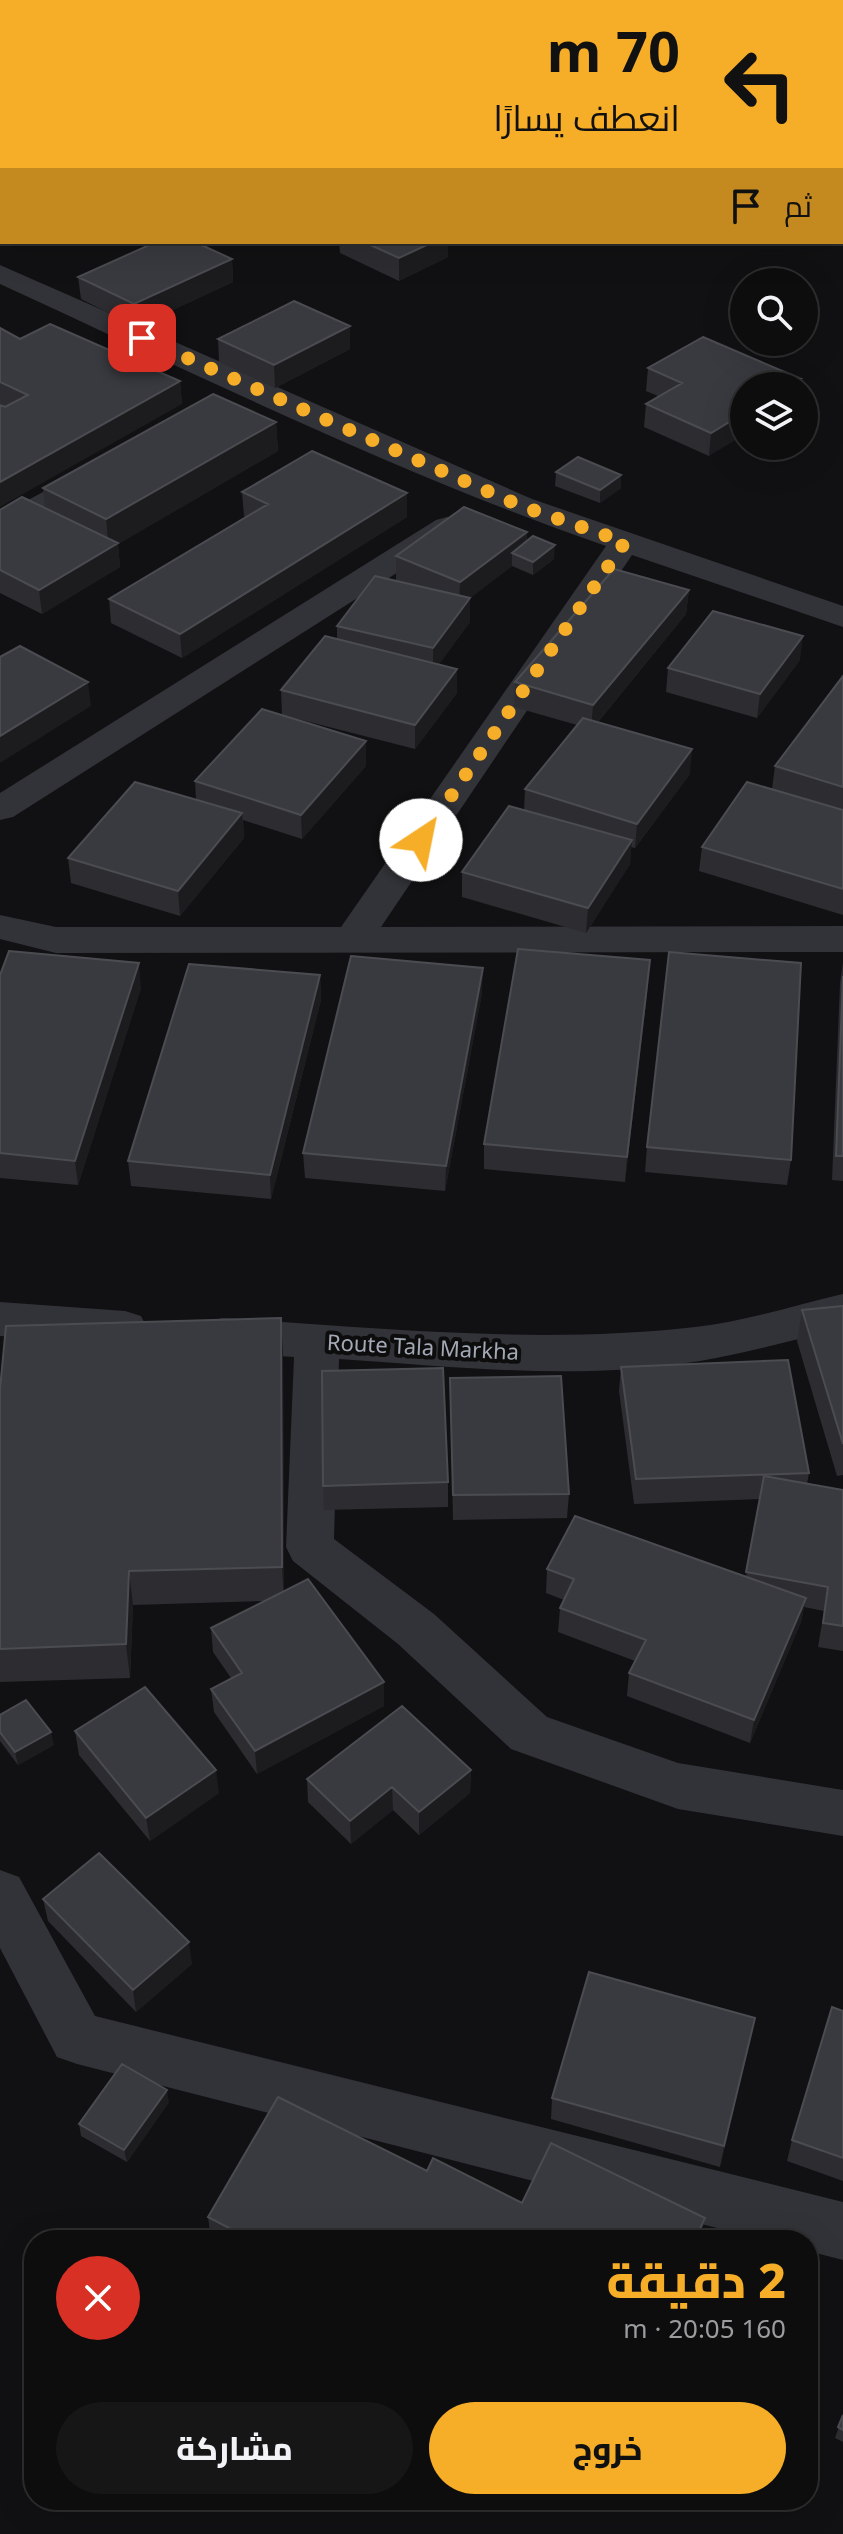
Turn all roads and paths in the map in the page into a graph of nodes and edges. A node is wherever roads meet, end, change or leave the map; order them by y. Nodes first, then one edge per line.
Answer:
1 (0, 273) edge
2 (121, 463) edge
3 (497, 496) junction
4 (0, 528) edge
5 (625, 542) junction
6 (843, 617) edge
7 (0, 809) edge
8 (0, 927) edge
9 (353, 939) junction
10 (843, 939) edge
11 (843, 1311) edge
12 (9, 1320) edge
13 (317, 1341) junction
14 (9, 1366) edge
15 (843, 1813) edge
16 (0, 1894) edge
17 (843, 2231) edge

1 - 3 street
2 - 4 street
3 - 5 street
3 - 7 street
5 - 6 street
5 - 9 street
8 - 9 street
9 - 10 street
11 - 13 street, Route Tala Markha
12 - 13 street, Route Tala Markha
12 - 14 street
13 - 15 street
16 - 17 street

